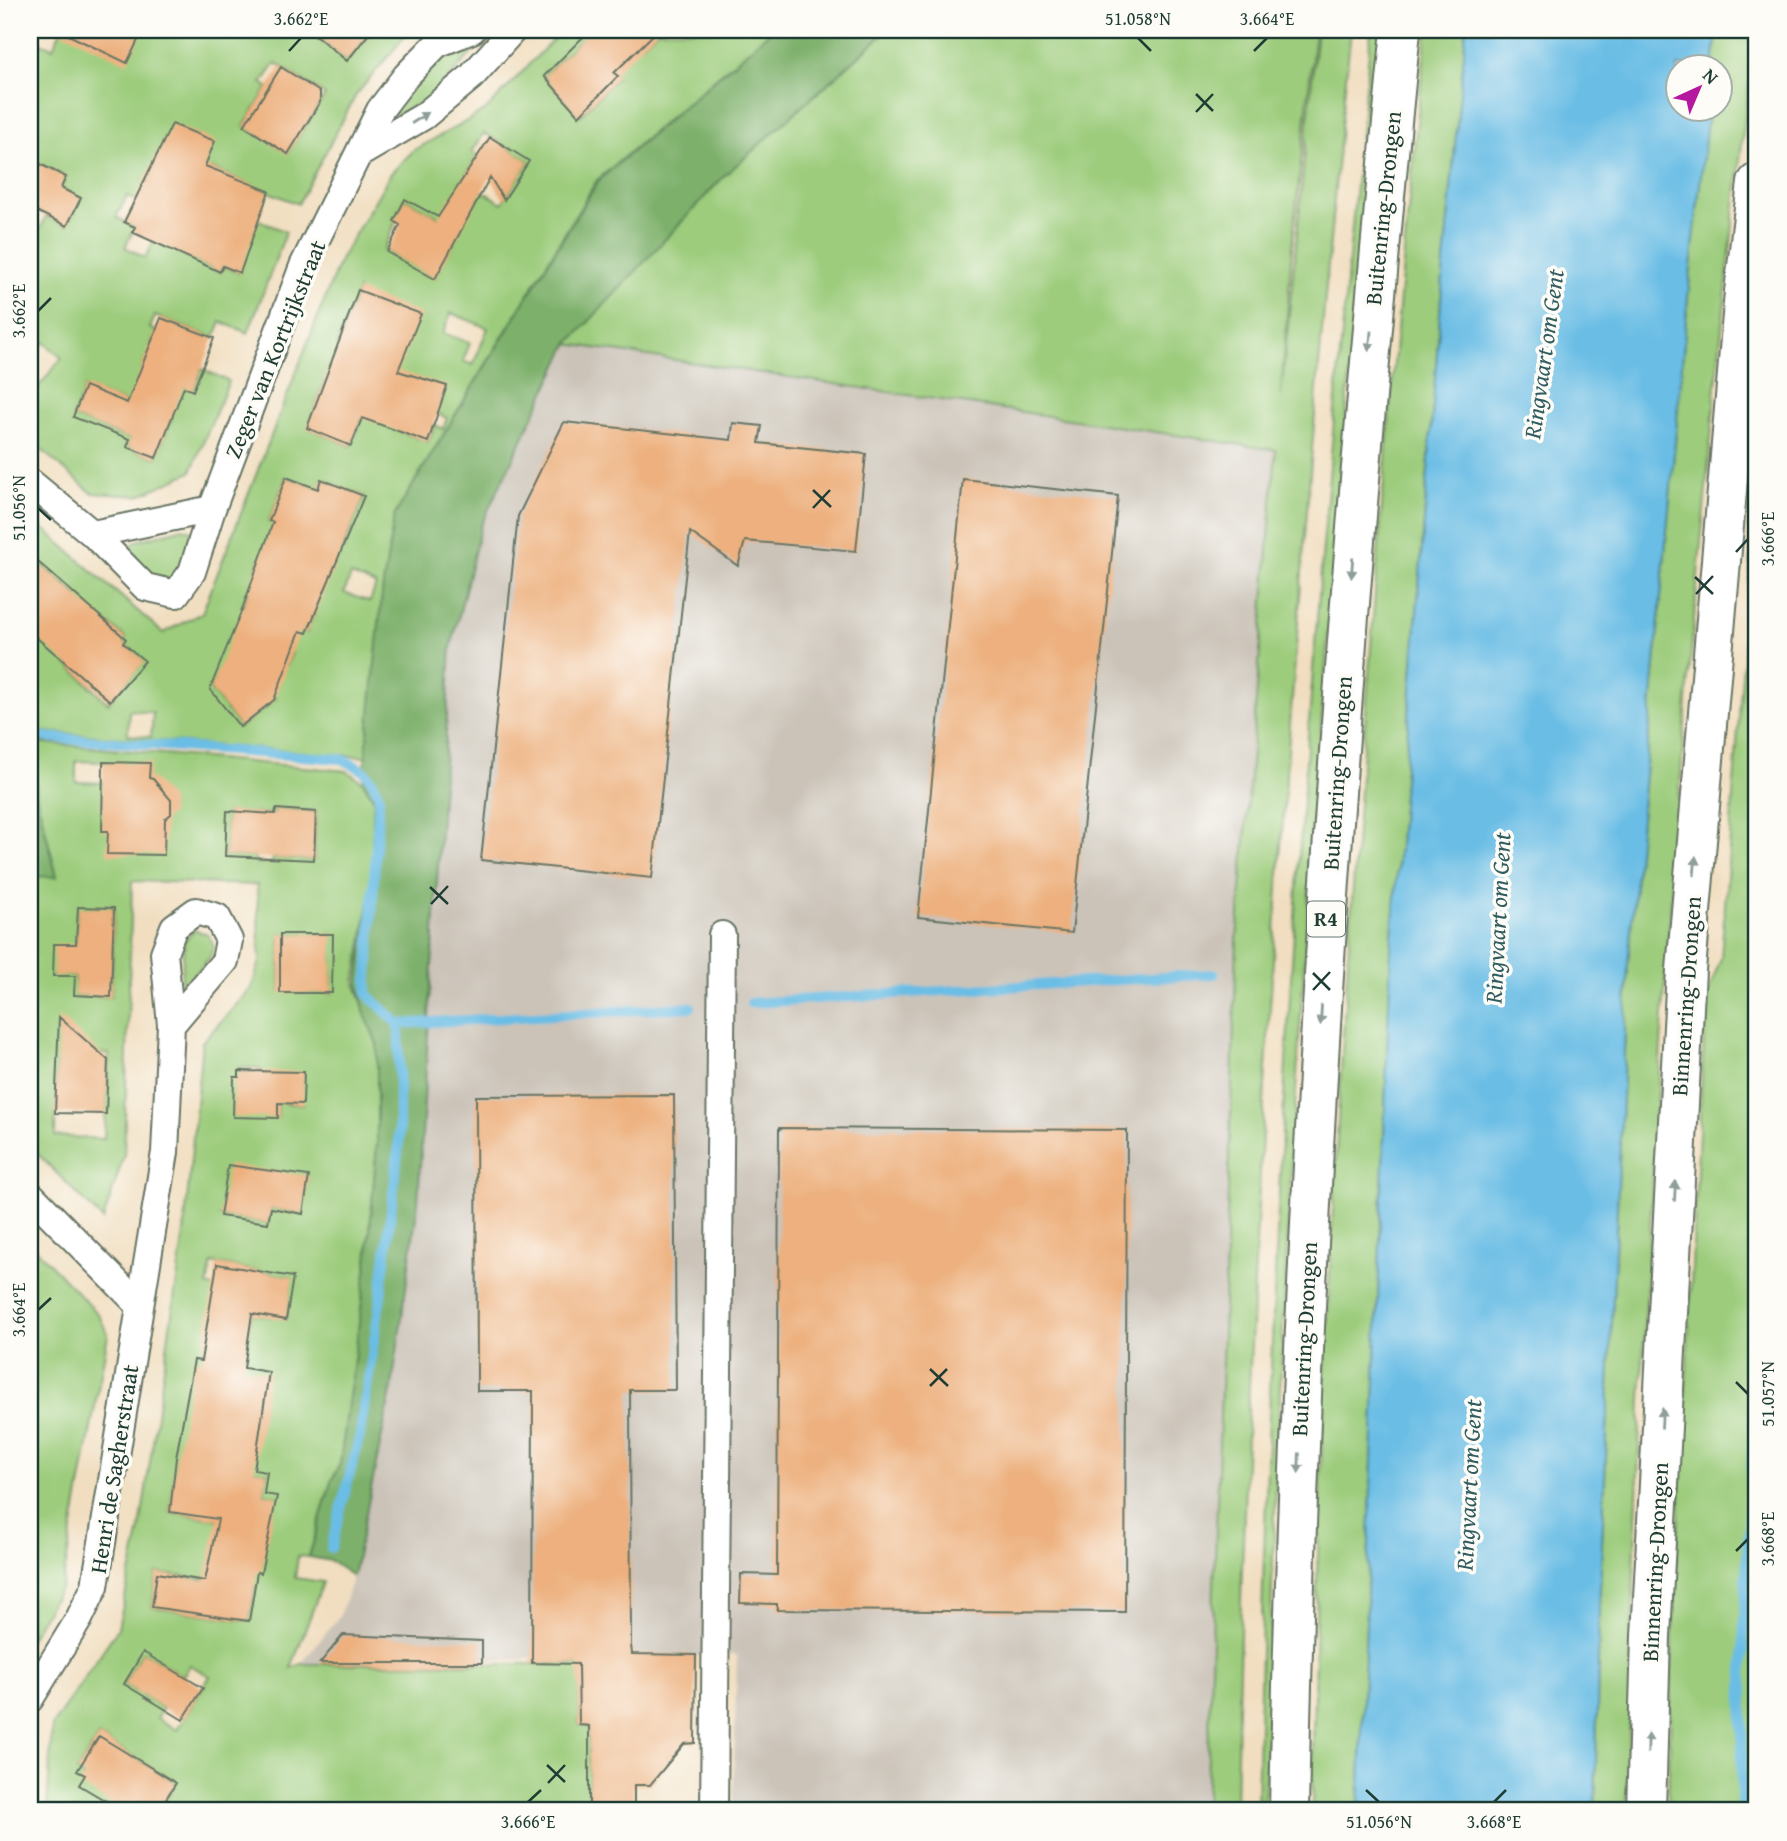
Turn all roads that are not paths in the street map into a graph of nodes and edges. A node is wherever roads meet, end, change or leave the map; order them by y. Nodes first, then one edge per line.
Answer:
1 (472, 30) edge
2 (513, 30) edge
3 (1401, 30) edge
4 (361, 153) junction
5 (1757, 183) edge
6 (30, 482) edge
7 (212, 509) junction
8 (93, 534) junction
9 (722, 935) dead end
10 (171, 1025) dead end
11 (30, 1194) edge
12 (139, 1305) junction
13 (30, 1699) edge
14 (714, 1811) edge
15 (1289, 1811) edge
16 (1646, 1811) edge

1 - 4 street, Zeger van Kortrijkstraat
4 -> 2 street
3 -> 15 highway, Buitenring-Drongen / R4
4 - 7 street, Zeger van Kortrijkstraat
16 -> 5 highway, Binnenring-Drongen
6 - 8 street, Zeger van Kortrijkstraat
7 - 8 street
7 - 8 street, Zeger van Kortrijkstraat
9 - 14 street
10 - 12 street, Henri de Sagherstraat
11 - 12 street
12 - 13 street, Henri de Sagherstraat

